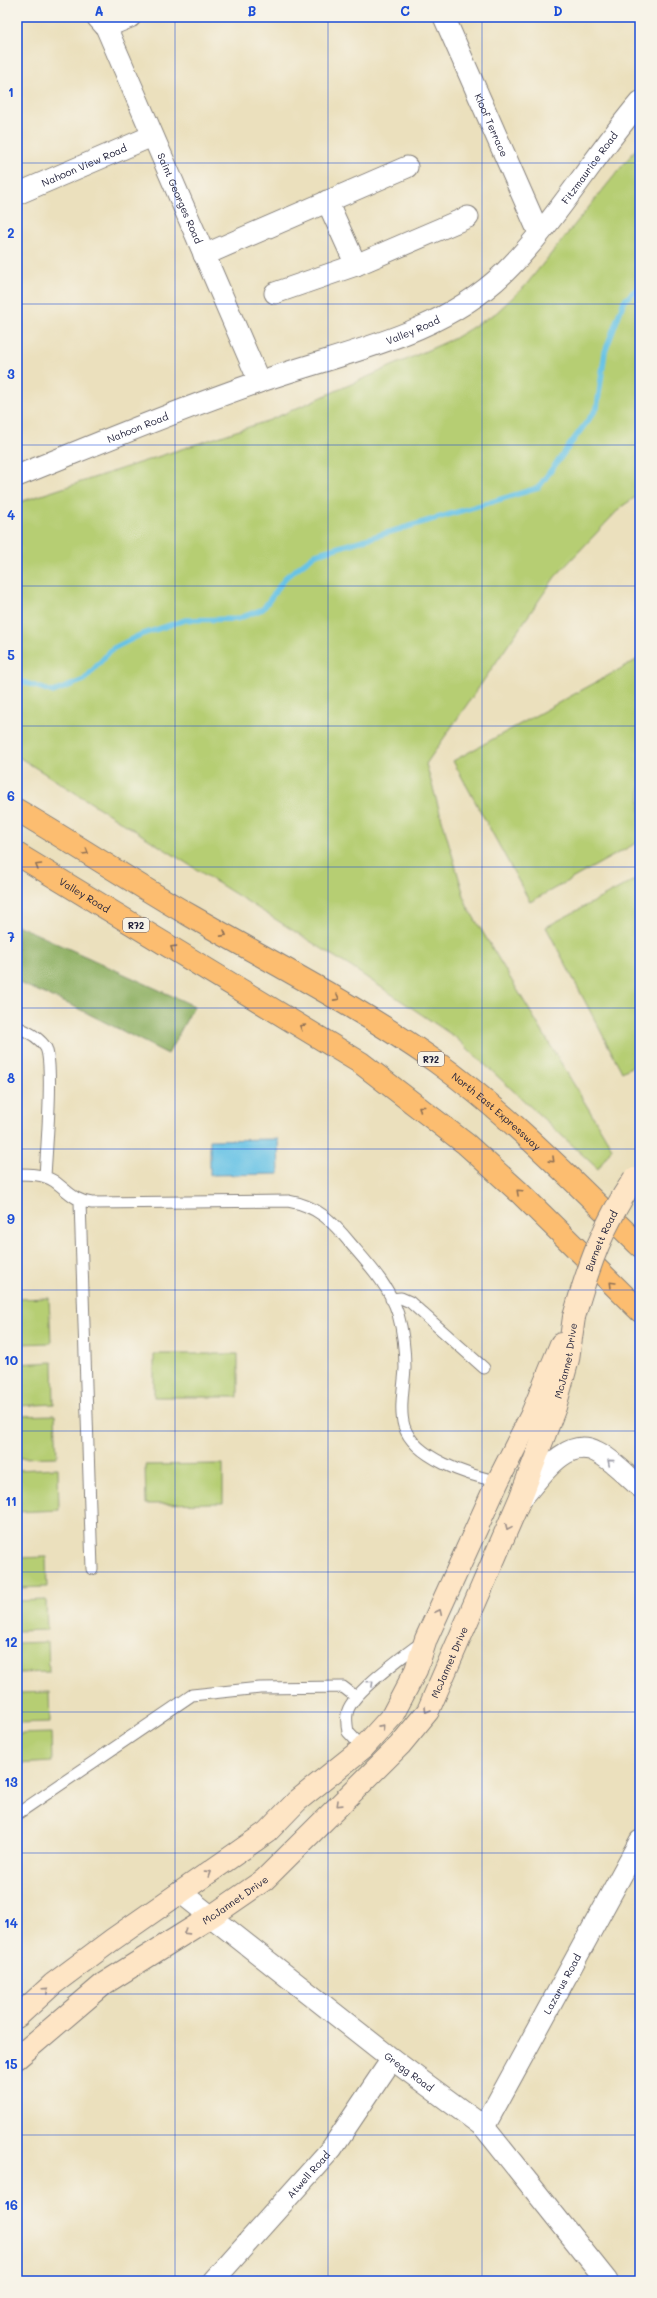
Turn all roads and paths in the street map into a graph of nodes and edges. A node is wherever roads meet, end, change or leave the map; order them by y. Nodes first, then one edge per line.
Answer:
1 (130, 17) edge
2 (444, 17) edge
3 (102, 22) edge
4 (640, 102) edge
5 (152, 136) junction
6 (407, 167) dead end
7 (17, 194) edge
8 (327, 201) junction
9 (468, 217) dead end
10 (539, 232) junction
11 (204, 255) junction
12 (356, 265) junction
13 (275, 293) dead end
14 (259, 381) junction
15 (17, 476) edge
16 (17, 810) edge
17 (17, 854) edge
18 (17, 1027) edge
19 (17, 1174) edge
20 (637, 1175) edge
21 (45, 1177) junction
22 (80, 1202) junction
23 (640, 1246) edge
24 (391, 1299) junction
25 (640, 1311) edge
26 (574, 1317) junction
27 (484, 1368) dead end
28 (542, 1441) junction
29 (498, 1481) junction
30 (640, 1487) edge
31 (520, 1499) junction
32 (92, 1569) dead end
33 (426, 1639) junction
34 (356, 1697) junction
35 (363, 1748) junction
36 (385, 1760) junction
37 (17, 1814) edge
38 (640, 1841) edge
39 (180, 1892) junction
40 (212, 1916) junction
41 (17, 2017) edge
42 (17, 2058) edge
43 (392, 2059) junction
44 (484, 2127) junction
45 (213, 2281) edge
46 (607, 2281) edge

1 - 3 street
2 - 10 street, Kloof Terrace
3 - 5 street, Saint Georges Road
4 - 10 street, Fitzmaurice Road
5 - 7 street, Nahoon View Road
5 - 11 street, Saint Georges Road
6 - 8 street
8 - 11 street
8 - 12 street
9 - 12 street
10 - 14 street, Valley Road
11 - 14 street, Saint Georges Road
12 - 13 street
14 - 15 street, Nahoon Road
16 -> 23 highway, North East Expressway / R72
25 -> 17 highway, Valley Road / R72
18 - 21 lane
19 - 21 lane
20 - 26 street, Burnett Road, bridge
21 - 22 lane
22 - 24 lane
22 - 32 lane
24 - 27 lane
24 - 29 lane
26 - 28 street, McJannet Drive
26 - 29 street, McJannet Drive
28 - 29 street
28 - 31 street, McJannet Drive
33 -> 29 street, McJannet Drive
30 -> 31 street
31 -> 36 street, McJannet Drive
34 -> 33 lane
35 -> 33 street, McJannet Drive
34 - 35 lane
34 - 37 lane
35 - 36 street
39 -> 35 street, McJannet Drive
36 -> 40 street, McJannet Drive
38 - 44 street, Lazarus Road
39 - 40 street, Gregg Road
41 -> 39 street, McJannet Drive
40 -> 42 street, McJannet Drive
40 - 43 street, Gregg Road
43 - 44 street, Gregg Road
43 - 45 street, Atwell Road
44 - 46 street, Gregg Road

